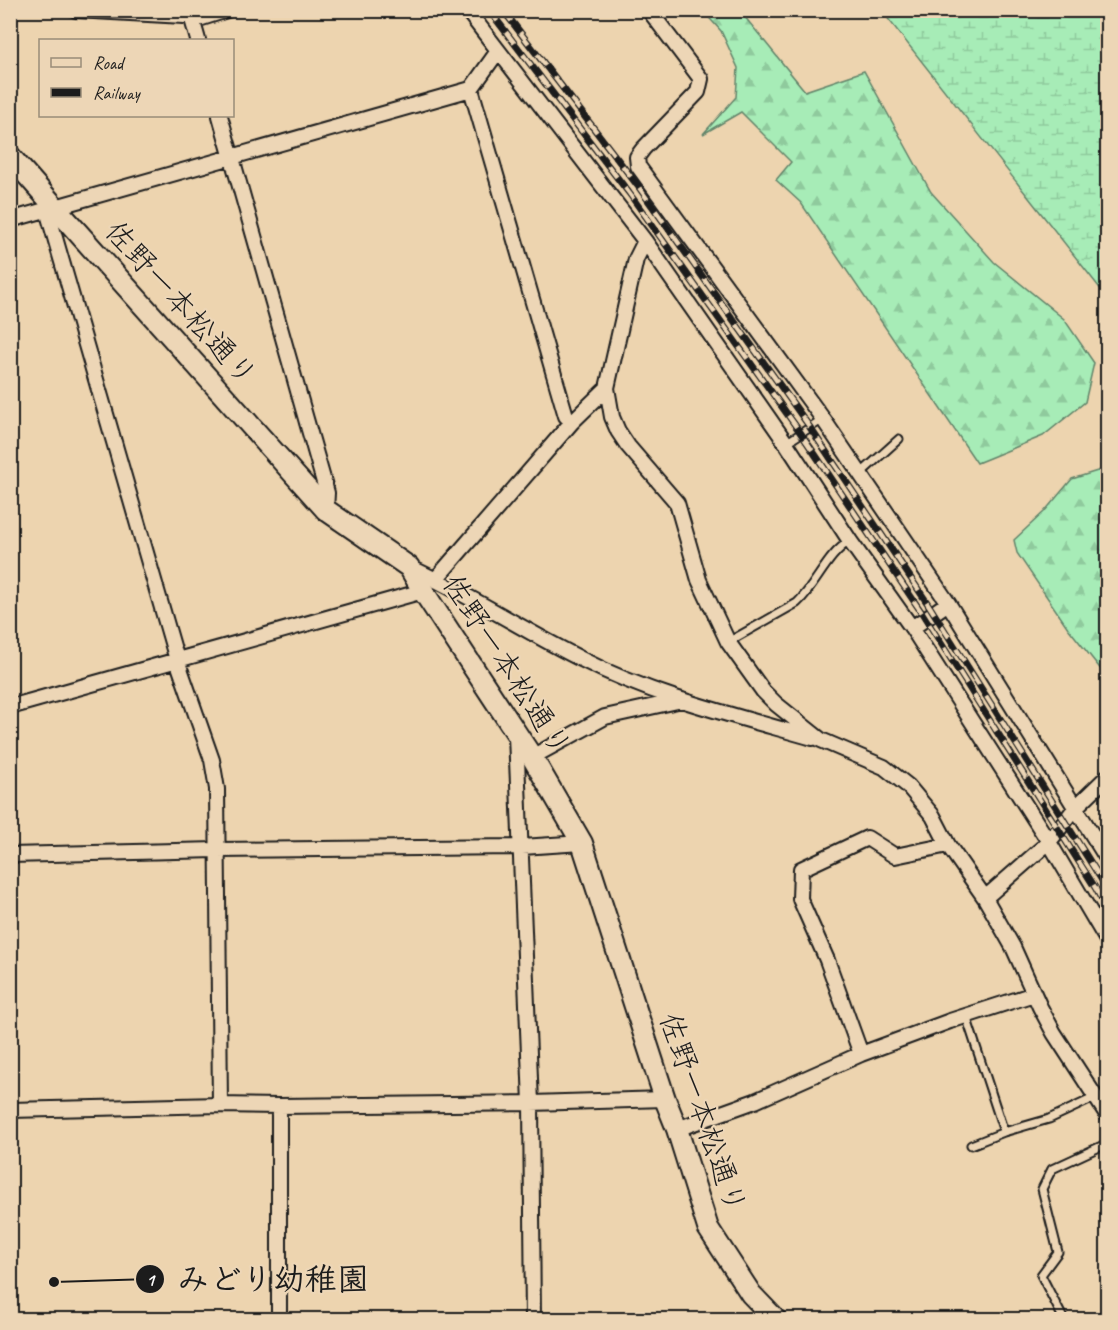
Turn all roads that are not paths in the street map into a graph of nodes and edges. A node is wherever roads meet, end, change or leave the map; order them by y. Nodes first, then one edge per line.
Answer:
1 (76, 10) edge
2 (227, 10) edge
3 (467, 10) edge
4 (649, 10) edge
5 (191, 15) edge
6 (198, 39) edge
7 (498, 51) junction
8 (471, 89) junction
9 (220, 117) edge
10 (10, 156) edge
11 (232, 158) junction
12 (51, 209) junction
13 (10, 220) edge
14 (645, 241) junction
15 (607, 388) junction
16 (824, 419) junction
17 (572, 422) junction
18 (899, 439) dead end
19 (786, 443) junction
20 (860, 474) junction
21 (326, 510) junction
22 (850, 541) junction
23 (430, 585) junction
24 (948, 603) junction
25 (912, 628) junction
26 (728, 642) junction
27 (177, 660) junction
28 (682, 700) junction
29 (10, 707) edge
30 (516, 733) junction
31 (821, 740) junction
32 (532, 757) junction
33 (1107, 776) edge
34 (1076, 807) junction
35 (1049, 842) junction
36 (582, 843) junction
37 (948, 845) junction
38 (522, 847) junction
39 (217, 850) junction
40 (10, 855) edge
41 (1107, 860) edge
42 (985, 898) junction
43 (1107, 942) edge
44 (1034, 994) junction
45 (966, 1016) junction
46 (861, 1054) junction
47 (1096, 1097) junction
48 (665, 1099) junction
49 (531, 1103) junction
50 (220, 1105) junction
51 (279, 1106) junction
52 (10, 1110) edge
53 (1107, 1116) edge
54 (678, 1128) junction
55 (1004, 1132) junction
56 (1107, 1143) edge
57 (971, 1145) dead end
58 (279, 1320) edge
59 (533, 1320) edge
60 (776, 1320) edge
61 (1064, 1320) edge

1 - 5 street
2 - 5 street
3 - 7 street
4 - 16 street
5 - 6 street
7 - 8 street
7 - 14 street
8 - 11 street
8 - 17 street
9 - 11 street
10 - 12 street, 佐野一本松通り
11 - 12 street
11 - 21 street
12 - 13 street
12 - 21 street, 佐野一本松通り
12 - 27 street
14 - 15 street
14 - 19 street
15 - 17 street
15 - 26 street
16 - 19 lane
16 - 20 street
17 - 23 street
18 - 20 lane
19 - 22 street
20 - 24 street
21 - 23 street, 佐野一本松通り
22 - 25 street
22 - 26 lane
23 - 27 street
23 - 28 street
23 - 30 street, 佐野一本松通り
24 - 25 street
24 - 34 street
25 - 35 street
26 - 31 street
27 - 29 street
27 - 39 street
28 - 31 street
28 - 32 street
30 - 32 street, 佐野一本松通り
30 - 38 street
31 - 37 street
32 - 36 street, 佐野一本松通り
33 - 34 street
34 - 35 street
34 - 41 street
35 - 42 street
35 - 43 street
36 - 38 street
36 - 48 street, 佐野一本松通り
37 - 42 street
37 - 46 street
38 - 39 street
38 - 49 street
39 - 40 street
39 - 50 street
42 - 44 street
44 - 45 street
44 - 47 street
45 - 46 street
45 - 55 lane
46 - 54 street
47 - 53 street
47 - 55 lane
48 - 49 street
48 - 54 street, 佐野一本松通り
49 - 51 street
49 - 59 street
50 - 51 street
50 - 52 street
51 - 58 street
54 - 60 street, 佐野一本松通り
55 - 57 lane
56 - 61 lane

